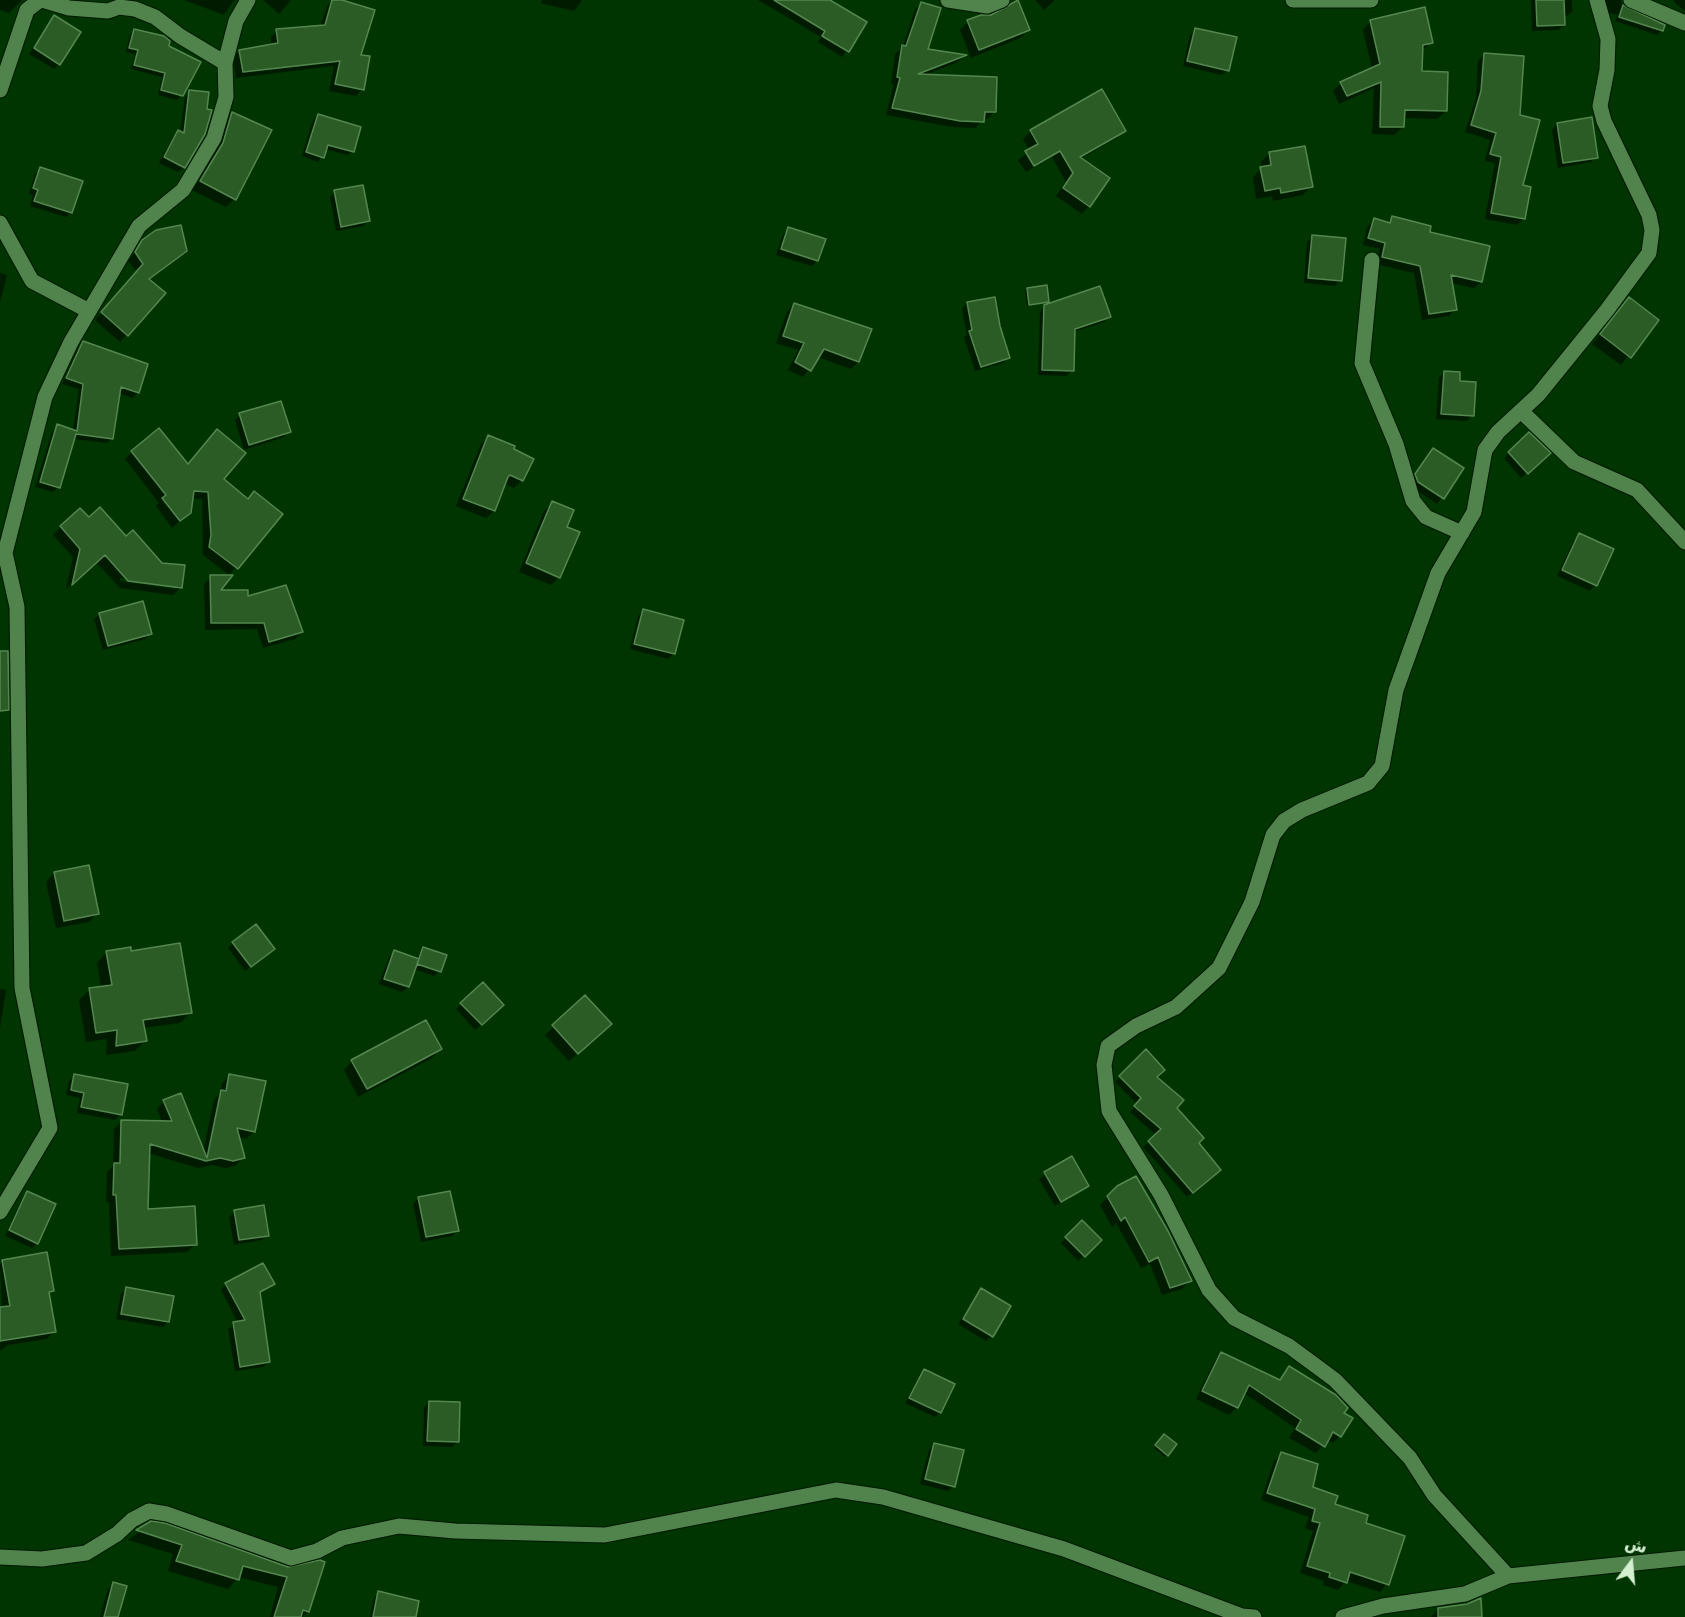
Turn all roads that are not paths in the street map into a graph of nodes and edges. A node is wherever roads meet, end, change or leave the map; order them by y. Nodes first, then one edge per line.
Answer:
1 (41, 0) edge
2 (248, 0) edge
3 (948, 0) edge
4 (1002, 0) edge
5 (1293, 0) edge
6 (1371, 0) edge
7 (1597, 0) edge
8 (1631, 0) edge
9 (133, 5) edge
10 (1685, 22) edge
11 (225, 63) junction
12 (0, 90) edge
13 (0, 223) edge
14 (1372, 260) dead end
15 (89, 311) junction
16 (1521, 411) junction
17 (1462, 533) junction
18 (1685, 542) edge
19 (5, 573) edge
20 (0, 1212) edge
21 (0, 1557) edge
22 (1685, 1558) edge
23 (1508, 1576) junction
24 (1254, 1617) edge
25 (1343, 1617) edge

1 - 9 street
1 - 12 street
2 - 11 street
3 - 4 street
5 - 6 street
7 - 16 street
8 - 10 street
9 - 11 street
11 - 15 street
13 - 15 street
14 - 17 street
15 - 19 street
16 - 17 street
16 - 18 street
17 - 23 street
19 - 20 street
21 - 24 street
22 - 23 street
23 - 25 street

